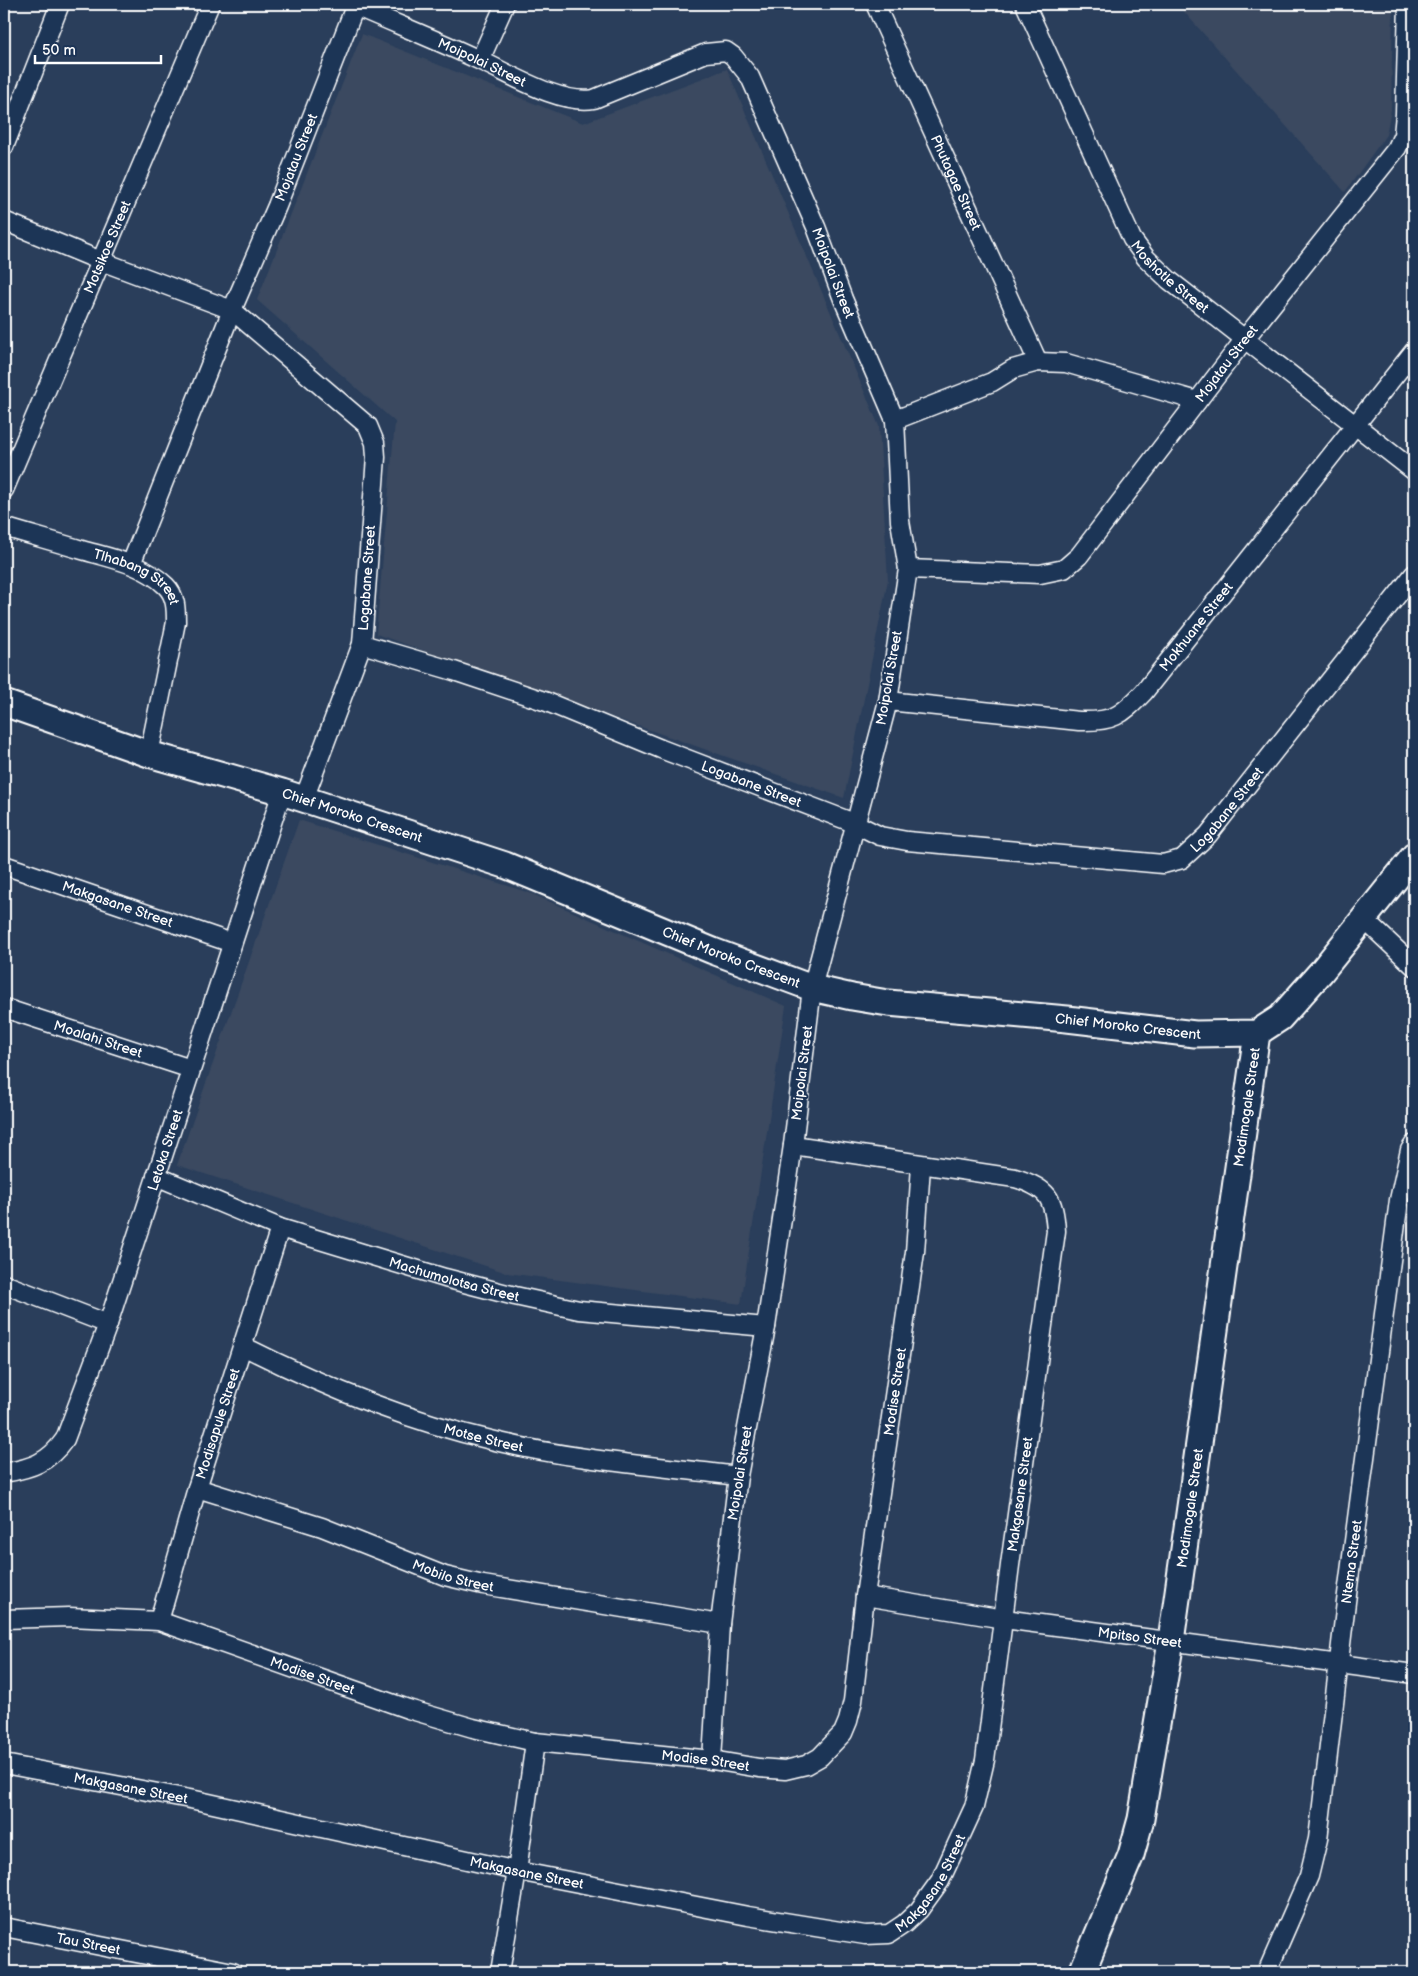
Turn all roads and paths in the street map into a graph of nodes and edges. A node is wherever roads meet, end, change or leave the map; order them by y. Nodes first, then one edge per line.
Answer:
1 (60, 4) edge
2 (210, 4) edge
3 (504, 4) edge
4 (875, 4) edge
5 (1024, 4) edge
6 (1408, 4) edge
7 (356, 5) edge
8 (480, 60) junction
9 (4, 147) edge
10 (4, 221) edge
11 (101, 261) junction
12 (232, 310) junction
13 (1244, 340) junction
14 (1414, 351) edge
15 (1038, 362) junction
16 (1197, 401) junction
17 (894, 420) junction
18 (1356, 425) junction
19 (1414, 471) edge
20 (4, 490) edge
21 (4, 527) edge
22 (131, 564) junction
23 (908, 569) junction
24 (1414, 574) edge
25 (362, 644) junction
26 (888, 701) junction
27 (4, 703) edge
28 (149, 754) junction
29 (293, 795) junction
30 (854, 823) junction
31 (1414, 856) edge
32 (4, 865) edge
33 (1364, 918) junction
34 (232, 943) junction
35 (1414, 966) edge
36 (812, 988) junction
37 (4, 1008) edge
38 (1257, 1033) junction
39 (191, 1069) junction
40 (1414, 1144) edge
41 (793, 1145) junction
42 (921, 1166) junction
43 (156, 1176) junction
44 (280, 1228) junction
45 (4, 1284) edge
46 (108, 1324) junction
47 (766, 1327) junction
48 (243, 1346) junction
49 (4, 1473) edge
50 (738, 1476) junction
51 (197, 1488) junction
52 (865, 1596) junction
53 (4, 1619) edge
54 (1004, 1619) junction
55 (160, 1621) junction
56 (720, 1624) junction
57 (1171, 1641) junction
58 (1339, 1665) junction
59 (1414, 1674) edge
60 (536, 1742) junction
61 (712, 1760) junction
62 (4, 1764) edge
63 (517, 1871) junction
64 (4, 1927) edge
65 (233, 1972) edge
66 (500, 1972) edge
67 (1082, 1972) edge
68 (1267, 1972) edge

1 - 9 street
2 - 11 street, Motsikoe Street
3 - 8 street
4 - 15 street, Phutagae Street
5 - 13 street, Moshotle Street
6 - 13 street, Mojatau Street
7 - 8 street, Moipolai Street
7 - 12 street, Mojatau Street
8 - 17 street, Moipolai Street
10 - 11 street
11 - 12 street
11 - 20 street, Motsikoe Street
12 - 22 street, Mojatau Street
12 - 25 street, Logabane Street
13 - 16 street, Mojatau Street
13 - 18 street, Moshotle Street
14 - 18 street, Mokhuane Street
15 - 16 street
15 - 17 street
16 - 23 street, Mojatau Street
17 - 23 street, Moipolai Street
18 - 19 street, Moshotle Street
18 - 26 street, Mokhuane Street
21 - 22 street, Tlhabang Street
22 - 28 street, Tlhabang Street
23 - 26 street, Moipolai Street
24 - 30 street, Logabane Street
25 - 29 street, Letoka Street
25 - 30 street, Logabane Street
26 - 30 street, Moipolai Street
27 - 28 street, Chief Moroko Crescent
28 - 29 street, Chief Moroko Crescent
29 - 34 street, Letoka Street
29 - 36 street, Chief Moroko Crescent
30 - 36 street, Moipolai Street
31 - 33 street
32 - 34 street, Makgasane Street
33 - 35 street
33 - 38 street
34 - 39 street, Letoka Street
36 - 38 street, Chief Moroko Crescent
36 - 41 street, Moipolai Street
37 - 39 street, Moalahi Street
38 - 57 street, Modimogale Street
39 - 43 street, Letoka Street
40 - 58 street, Ntema Street
41 - 42 street, Makgasane Street
41 - 47 street, Moipolai Street
42 - 52 street, Modise Street
42 - 54 street, Makgasane Street
43 - 44 street, Machumolotsa Street
43 - 46 street, Letoka Street
44 - 47 street, Machumolotsa Street
44 - 48 street, Modisapule Street
45 - 46 street
46 - 49 street, Letoka Street
47 - 50 street, Moipolai Street
48 - 50 street, Motse Street
48 - 51 street, Modisapule Street
50 - 56 street, Moipolai Street
51 - 55 street, Modisapule Street
51 - 56 street, Mobilo Street
52 - 54 street, Mpitso Street
52 - 61 street, Modise Street
53 - 55 street, Modise Street
54 - 57 street, Mpitso Street
54 - 63 street, Makgasane Street
55 - 60 street, Modise Street
56 - 61 street, Moipolai Street
57 - 58 street, Mpitso Street
57 - 67 street, Modimogale Street
58 - 59 street, Mpitso Street
58 - 68 street, Ntema Street
60 - 61 street, Modise Street
60 - 63 street
62 - 63 street, Makgasane Street
63 - 66 street
64 - 65 street, Tau Street

